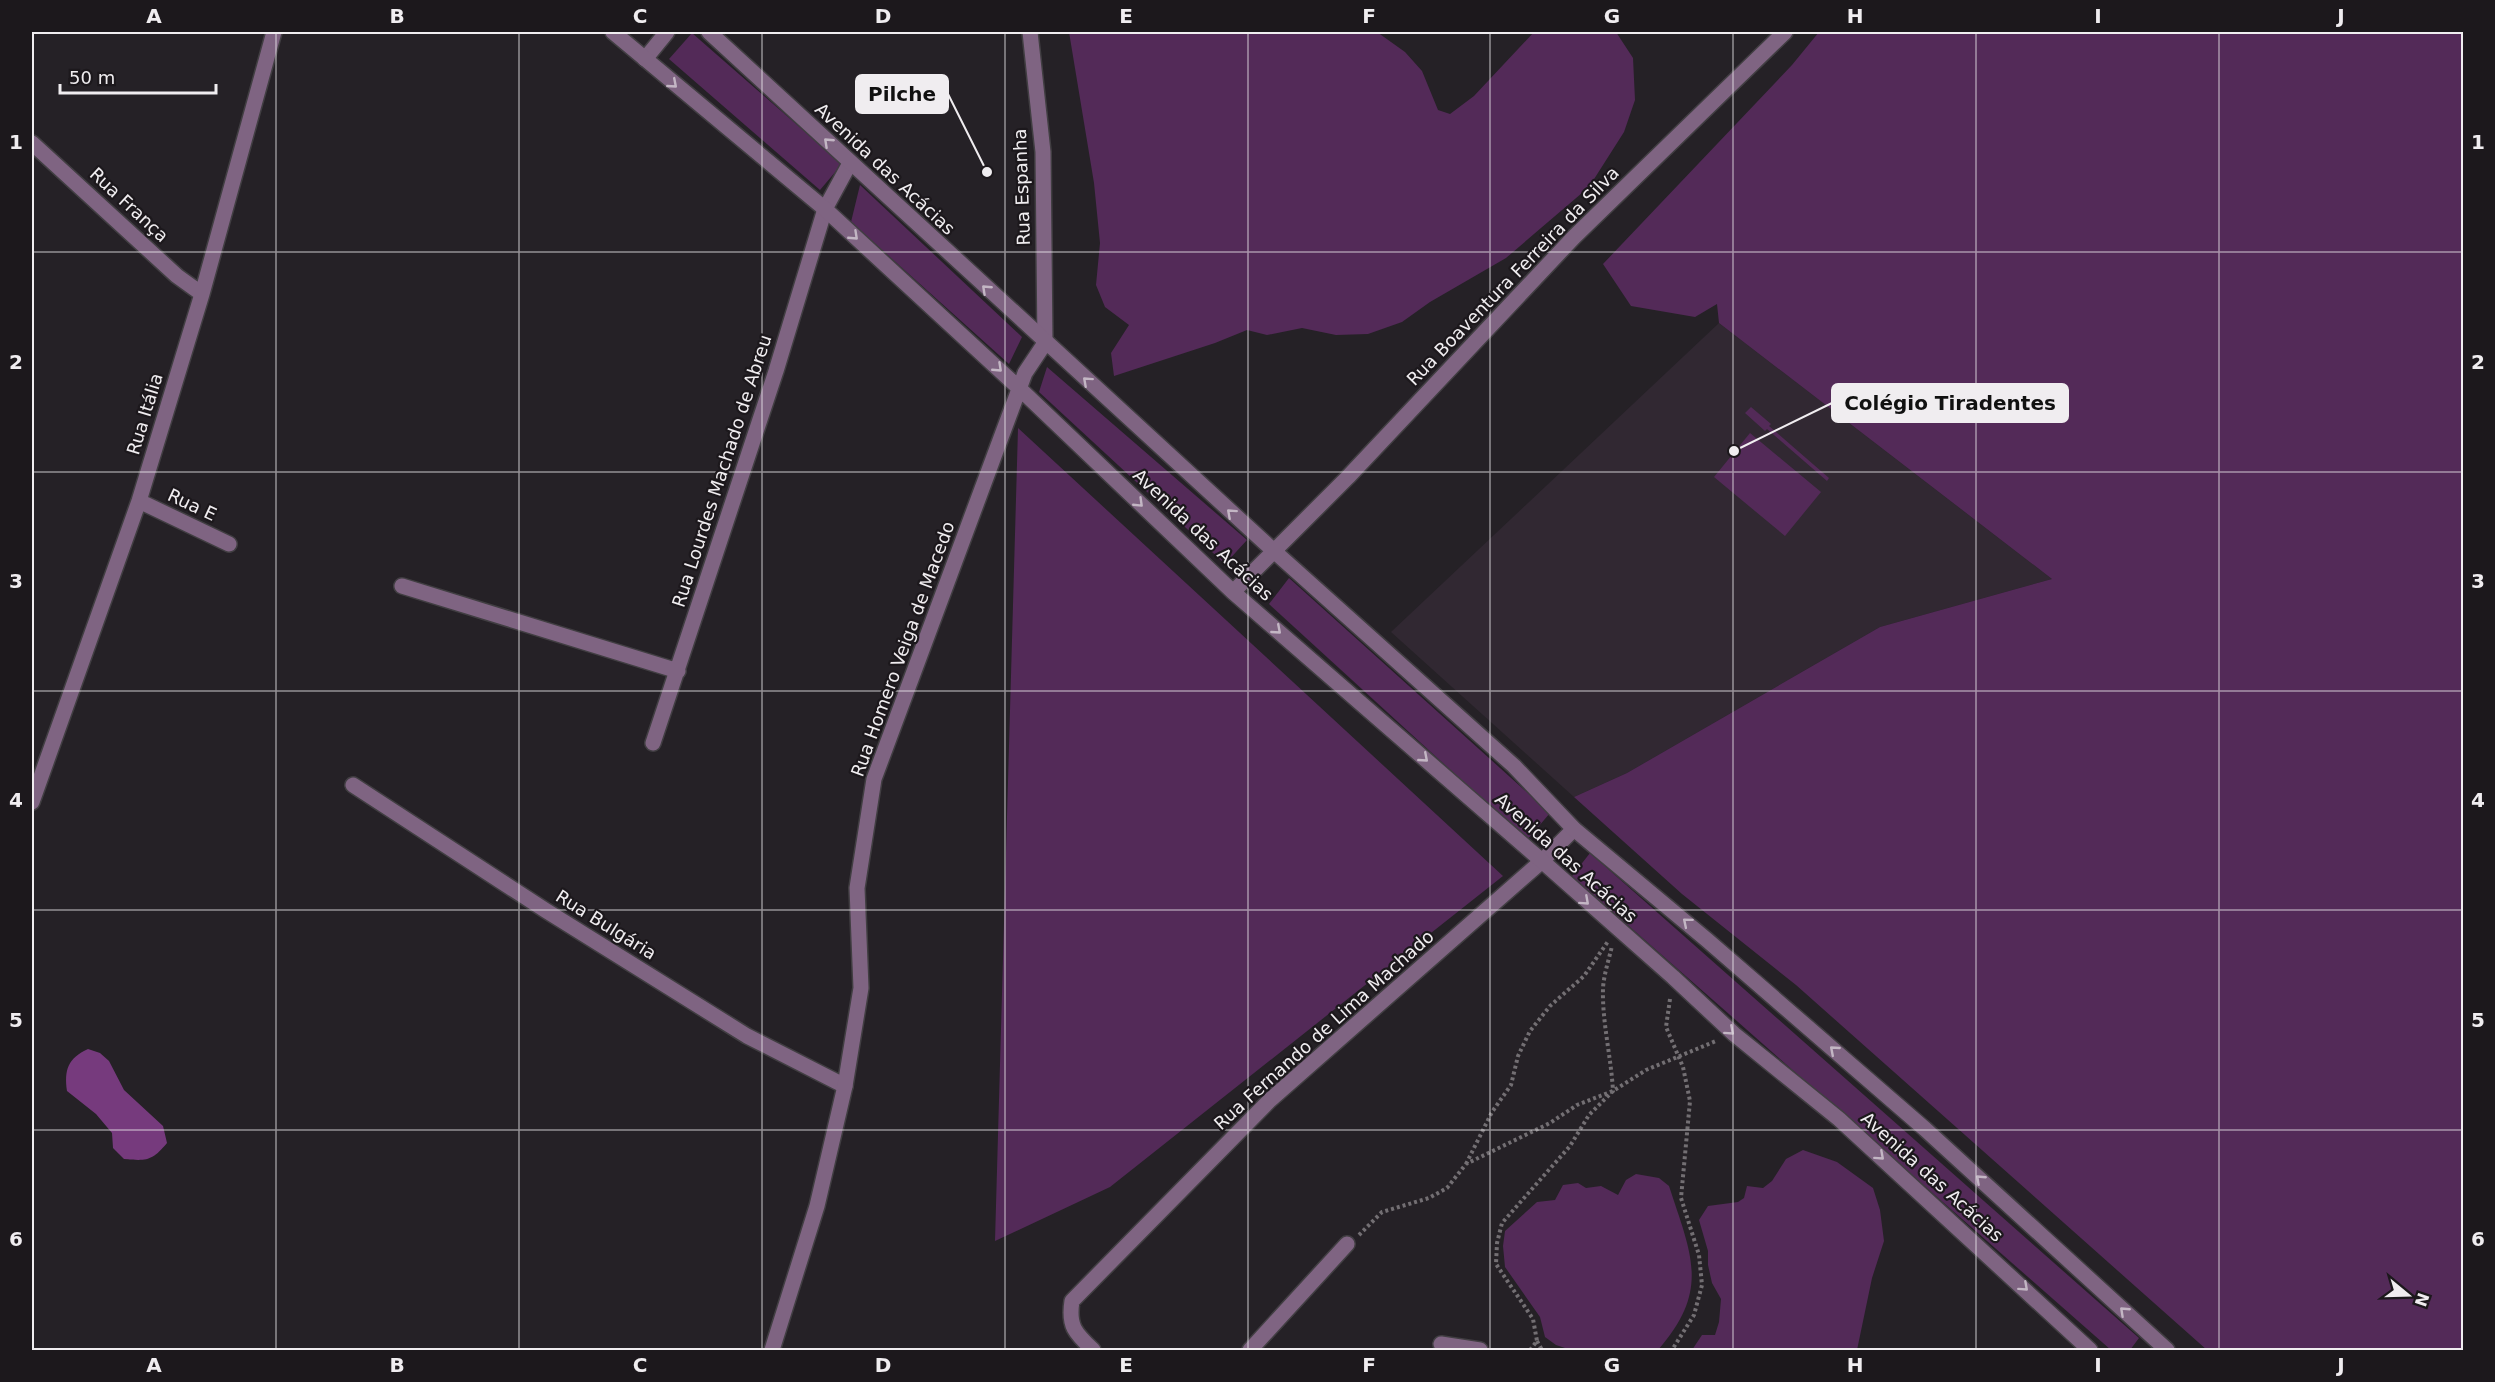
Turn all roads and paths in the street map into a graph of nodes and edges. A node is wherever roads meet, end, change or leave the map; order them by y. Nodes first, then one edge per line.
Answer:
1 (274, 32) edge
2 (613, 32) edge
3 (667, 32) edge
4 (709, 32) edge
5 (1030, 32) edge
6 (1785, 32) edge
7 (645, 59) junction
8 (32, 142) edge
9 (850, 163) junction
10 (825, 209) junction
11 (202, 294) junction
12 (1045, 343) junction
13 (1020, 389) junction
14 (139, 501) junction
15 (229, 544) dead end
16 (1275, 552) junction
17 (402, 586) dead end
18 (1233, 592) junction
19 (678, 671) junction
20 (653, 743) dead end
21 (352, 785) dead end
22 (32, 802) edge
23 (1574, 829) junction
24 (1542, 861) junction
25 (1616, 929) junction
26 (1674, 977) junction
27 (1734, 1034) junction
28 (1677, 1056) junction
29 (845, 1086) junction
30 (1613, 1091) junction
31 (1466, 1164) junction
32 (1347, 1244) joint
33 (1537, 1341) junction
34 (1441, 1344) dead end
35 (2162, 1349) edge
36 (772, 1350) edge
37 (1093, 1350) edge
38 (1250, 1350) edge
39 (1480, 1350) edge
40 (1530, 1350) edge
41 (1542, 1350) edge
42 (1672, 1350) edge
43 (2090, 1350) edge

1 - 11 street, Rua Itália
2 - 7 street, Avenida das Acácias
3 - 7 street
9 -> 4 street, Avenida das Acácias
5 - 12 street, Rua Espanha
6 - 16 street, Rua Boaventura Ferreira da Silva
7 -> 10 street, Avenida das Acácias
8 - 11 street, Rua França
9 - 10 street, Rua Lourdes Machado de Abreu
12 -> 9 street, Avenida das Acácias
10 -> 13 street, Avenida das Acácias
10 - 19 street, Rua Lourdes Machado de Abreu
11 - 14 street, Rua Itália
12 - 13 street
16 -> 12 street, Avenida das Acácias
13 -> 18 street, Avenida das Acácias
13 - 29 street, Rua Homero Veiga de Macedo
14 - 15 street, Rua E
14 - 22 street, Rua Itália
16 - 18 street, Avenida das Acácias
16 - 23 street, Avenida das Acácias
17 - 19 street
18 -> 24 street, Avenida das Acácias
19 - 20 street, Rua Lourdes Machado de Abreu
21 - 29 street, Rua Bulgária
23 - 24 street, Rua Fernando de Lima Machado
35 -> 23 street, Avenida das Acácias
24 -> 25 street, Avenida das Acácias
24 - 37 street, Rua Fernando de Lima Machado
25 - 26 street, Avenida das Acácias
25 - 30 path
25 - 31 path
26 -> 27 street, Avenida das Acácias
26 - 28 path
27 - 28 path
27 -> 43 street, Avenida das Acácias
28 - 30 path
28 - 42 path
29 - 36 street, Rua Homero Veiga de Macedo
30 - 31 path
30 - 33 path
31 - 32 path
32 - 38 street
33 - 40 path
33 - 41 path
34 - 39 street

